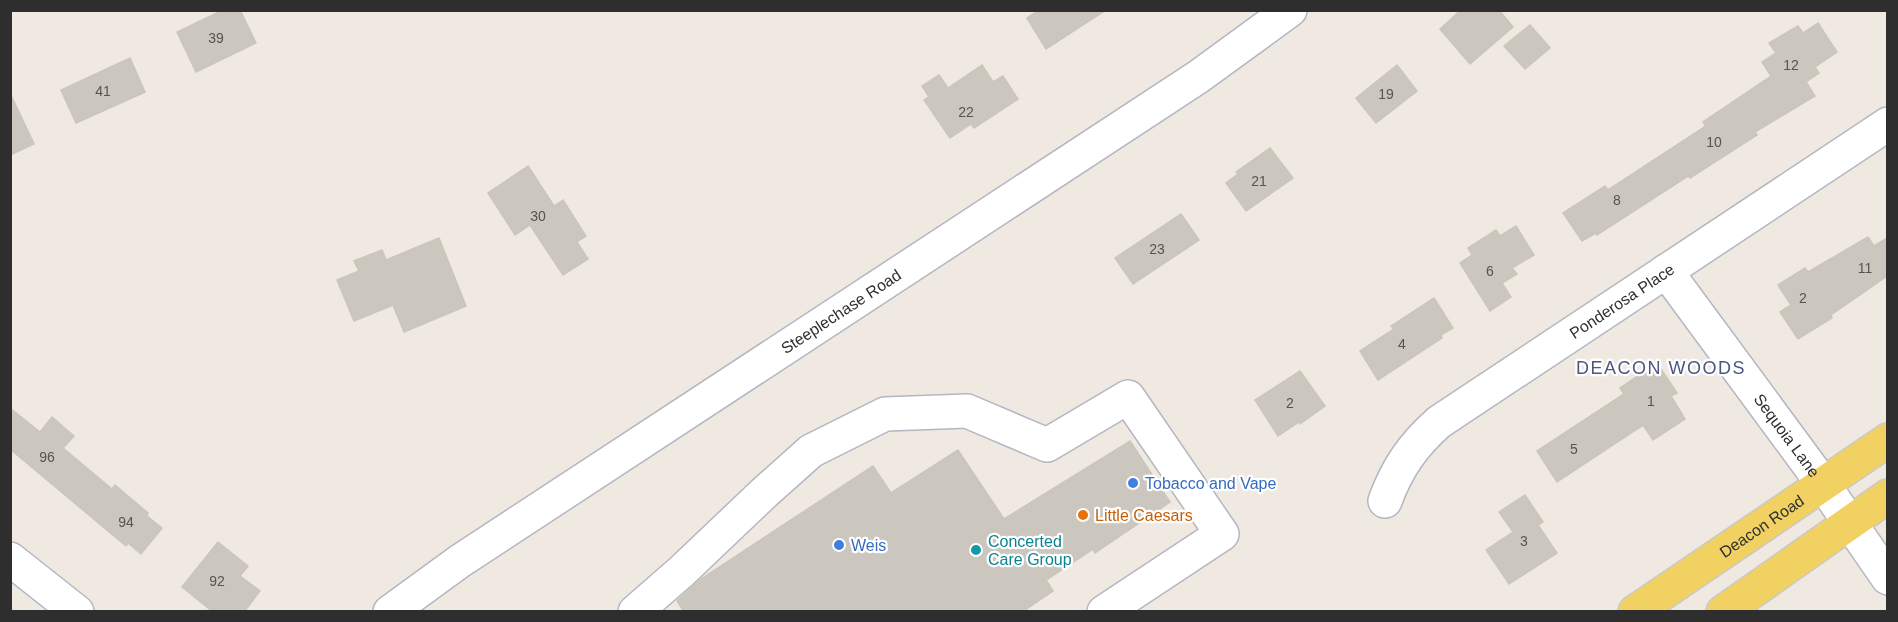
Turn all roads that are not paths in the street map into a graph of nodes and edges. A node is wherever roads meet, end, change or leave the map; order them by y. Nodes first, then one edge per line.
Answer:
1 (1290, 10) edge
2 (1887, 124) edge
3 (1666, 271) junction
4 (1887, 440) edge
5 (1823, 484) junction
6 (1887, 496) edge
7 (1385, 501) dead end
8 (1849, 522) junction
9 (10, 559) edge
10 (1887, 578) edge
11 (77, 612) edge
12 (390, 612) edge
13 (636, 612) edge
14 (1104, 612) edge
15 (1635, 612) edge
16 (1723, 612) edge

1 - 12 street, Steeplechase Road
2 - 3 street, Ponderosa Place
3 - 5 street, Sequoia Lane
3 - 7 street, Ponderosa Place
4 - 5 main road, Deacon Road
5 - 8 street, Sequoia Lane
5 - 15 main road, Deacon Road
6 - 8 main road
8 - 10 street, Sequoia Lane
8 - 16 main road
9 - 11 street
13 - 14 street

